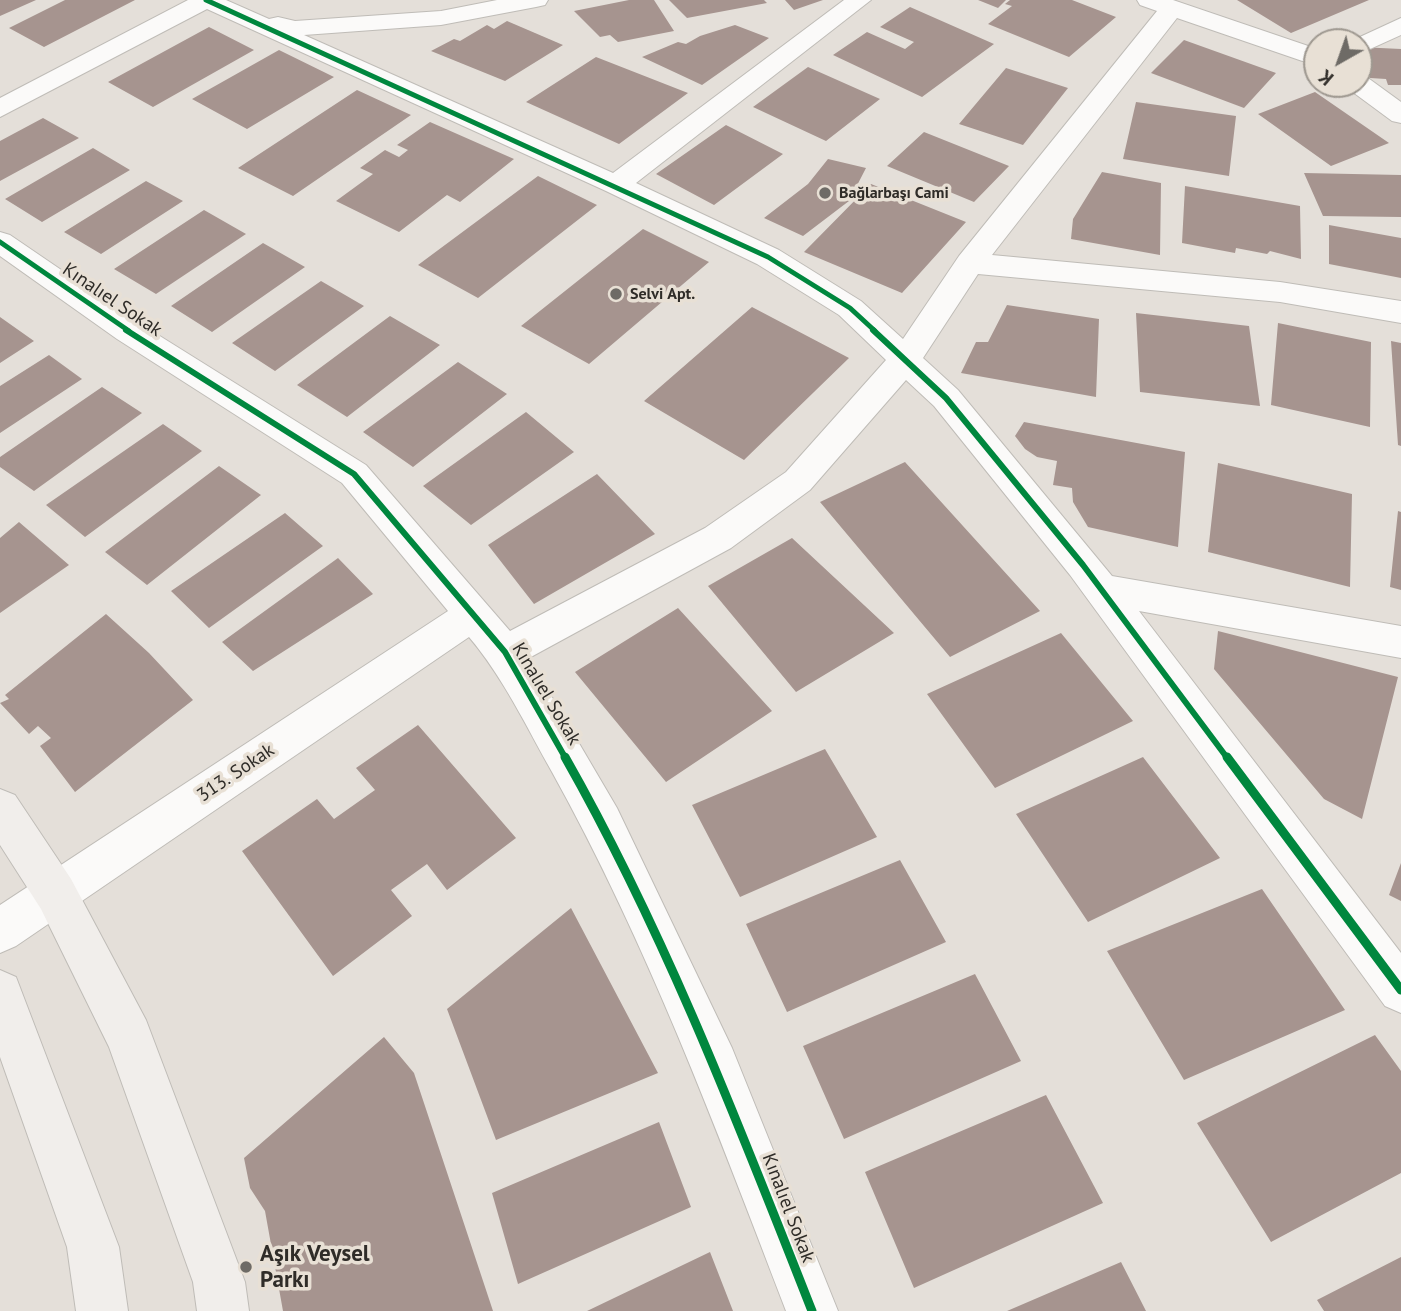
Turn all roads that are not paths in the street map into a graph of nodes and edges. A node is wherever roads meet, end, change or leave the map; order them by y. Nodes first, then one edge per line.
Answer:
1 (206, 0) edge
2 (536, 0) edge
3 (859, 0) edge
4 (1161, 4) edge
5 (246, 18) junction
6 (1401, 25) edge
7 (1373, 39) edge
8 (1303, 53) edge
9 (1373, 94) edge
10 (0, 109) edge
11 (1401, 115) edge
12 (616, 185) junction
13 (0, 242) edge
14 (970, 263) junction
15 (1401, 312) edge
16 (905, 360) junction
17 (1100, 589) junction
18 (472, 614) junction
19 (1401, 642) edge
20 (505, 652) junction
21 (0, 808) edge
22 (56, 894) junction
23 (0, 931) edge
24 (1401, 990) edge
25 (0, 993) edge
26 (102, 1311) edge
27 (223, 1311) edge
28 (812, 1311) edge

1 - 5 street
1 - 10 street
2 - 5 street
3 - 12 street
4 - 8 street
4 - 14 street
5 - 12 street
6 - 7 street
9 - 11 street
12 - 16 street
13 - 18 street, Kınalıel Sokak
14 - 15 street
14 - 16 street
16 - 17 street
16 - 20 street
17 - 19 street
17 - 24 street
18 - 20 street, Kınalıel Sokak
18 - 22 street, 313. Sokak
20 - 28 street, Kınalıel Sokak
21 - 22 main road
22 - 23 street, 313. Sokak
22 - 27 main road
25 - 26 main road

